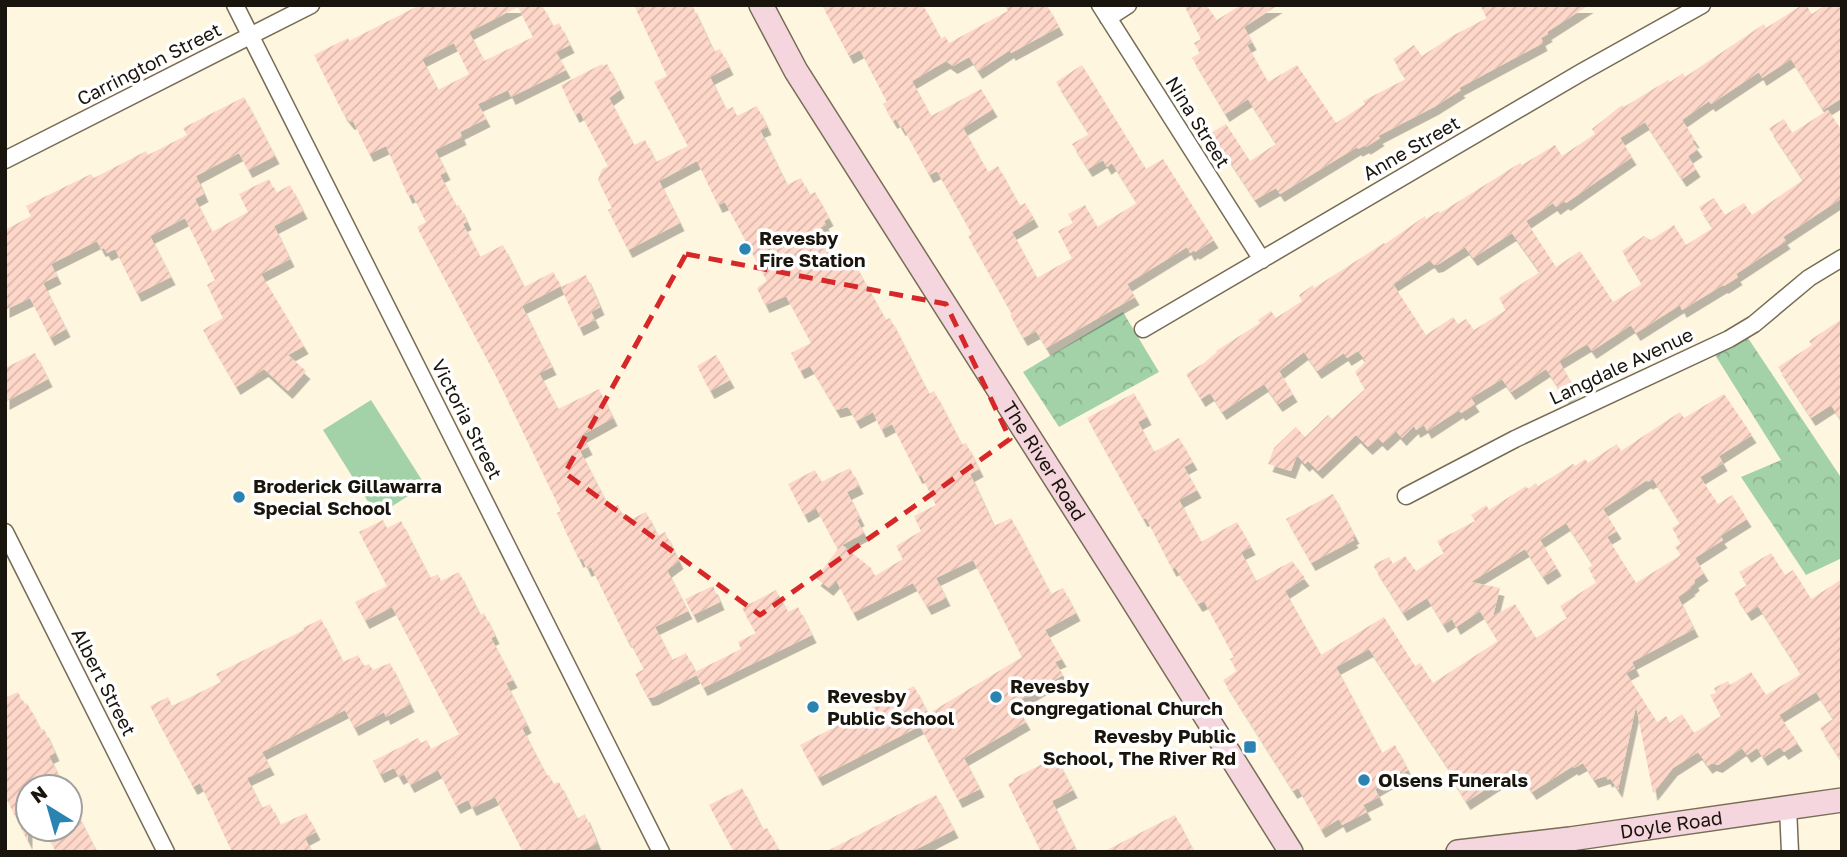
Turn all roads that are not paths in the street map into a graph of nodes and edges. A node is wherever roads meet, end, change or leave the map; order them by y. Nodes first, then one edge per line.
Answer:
1 (235, 5) edge
2 (311, 5) edge
3 (746, 5) edge
4 (761, 5) edge
5 (1128, 5) edge
6 (1702, 5) edge
7 (1104, 12) edge
8 (251, 36) junction
9 (796, 71) junction
10 (5, 160) edge
11 (1842, 258) edge
12 (1262, 260) junction
13 (1143, 329) dead end
14 (1406, 496) dead end
15 (5, 532) edge
16 (1842, 800) edge
17 (1788, 808) junction
18 (166, 852) edge
19 (661, 852) edge
20 (1291, 852) edge
21 (1458, 852) edge
22 (1790, 852) edge

1 - 8 street, Victoria Street
2 - 8 street, Carrington Street
3 - 9 main road, The River Road
4 - 9 main road, The River Road
5 - 7 street
6 - 12 street, Anne Street
7 - 12 street, Nina Street
8 - 10 street, Carrington Street
8 - 19 street, Victoria Street
9 - 20 main road, The River Road
11 - 14 street, Langdale Avenue
12 - 13 street, Anne Street
15 - 18 street, Albert Street
16 - 17 main road, Doyle Road
17 - 21 main road, Doyle Road
17 - 22 street

